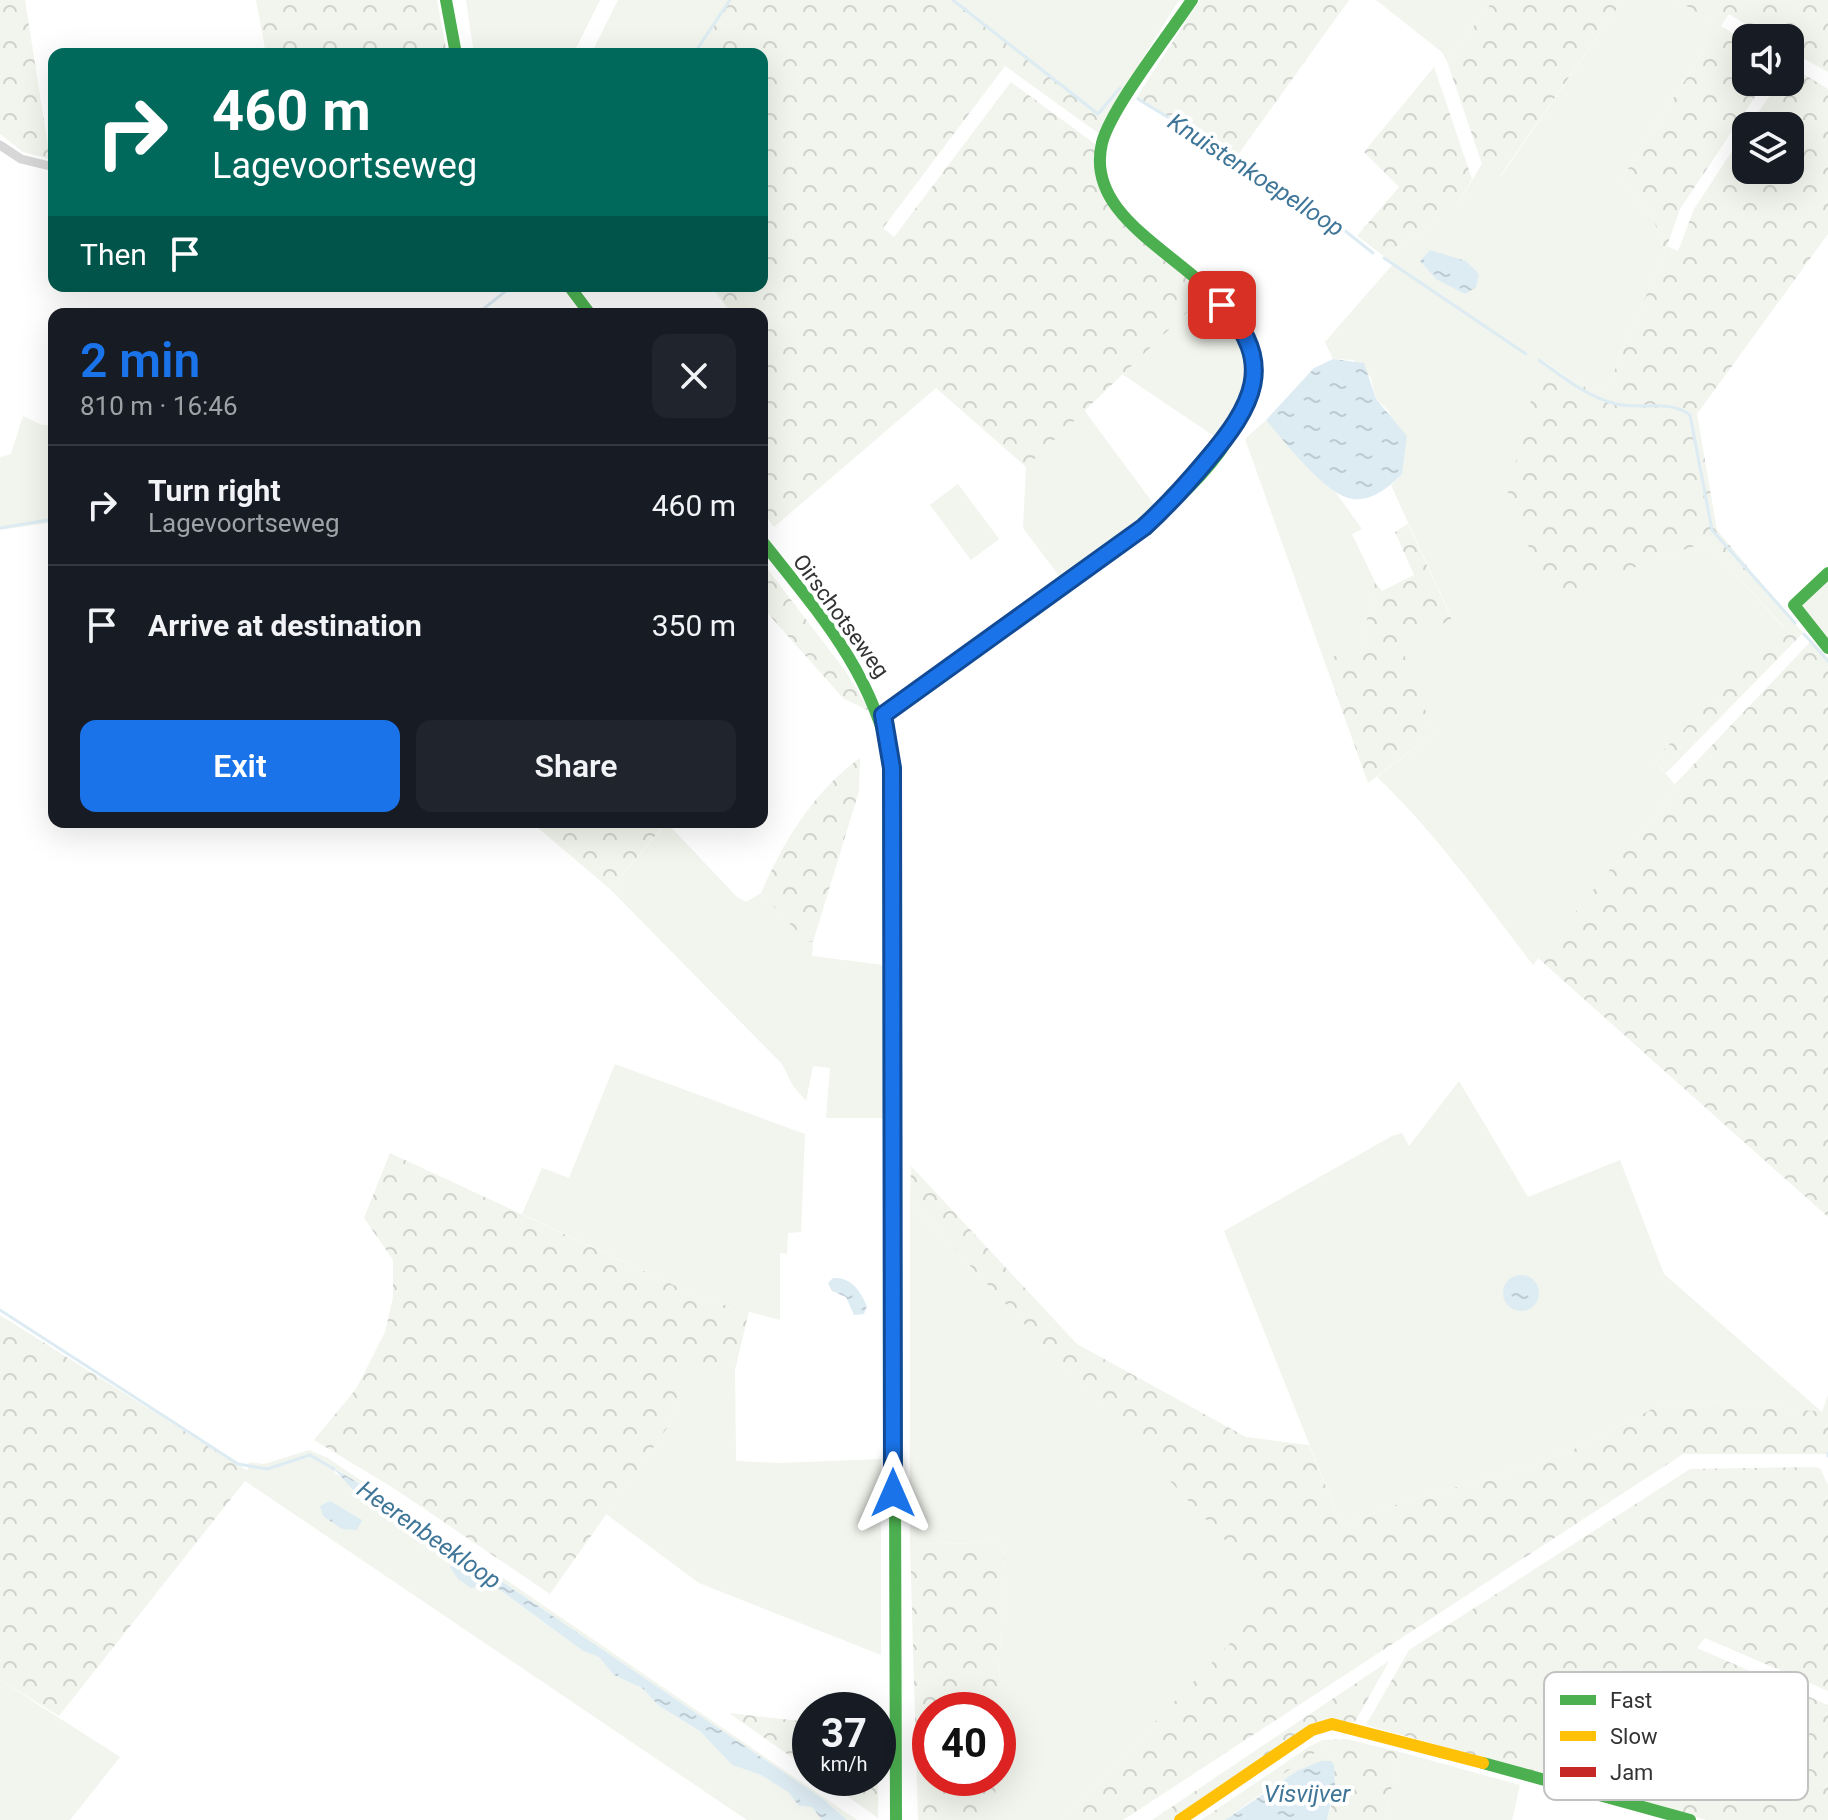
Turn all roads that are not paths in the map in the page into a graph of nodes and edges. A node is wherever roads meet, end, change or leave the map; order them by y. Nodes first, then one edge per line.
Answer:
1 (446, 0) edge
2 (1192, 0) edge
3 (455, 48) edge
4 (0, 145) edge
5 (48, 166) edge
6 (768, 549) edge
7 (1828, 573) edge
8 (1828, 648) edge
9 (883, 715) junction
10 (1544, 1780) edge
11 (1618, 1800) edge
12 (896, 1820) edge
13 (1180, 1820) edge
14 (1690, 1820) edge

1 - 3 street
2 - 9 street
4 - 5 street
6 - 9 street, Oirschotseweg
7 - 8 street
9 - 12 street, Oirschotseweg
10 - 13 street
11 - 14 street

